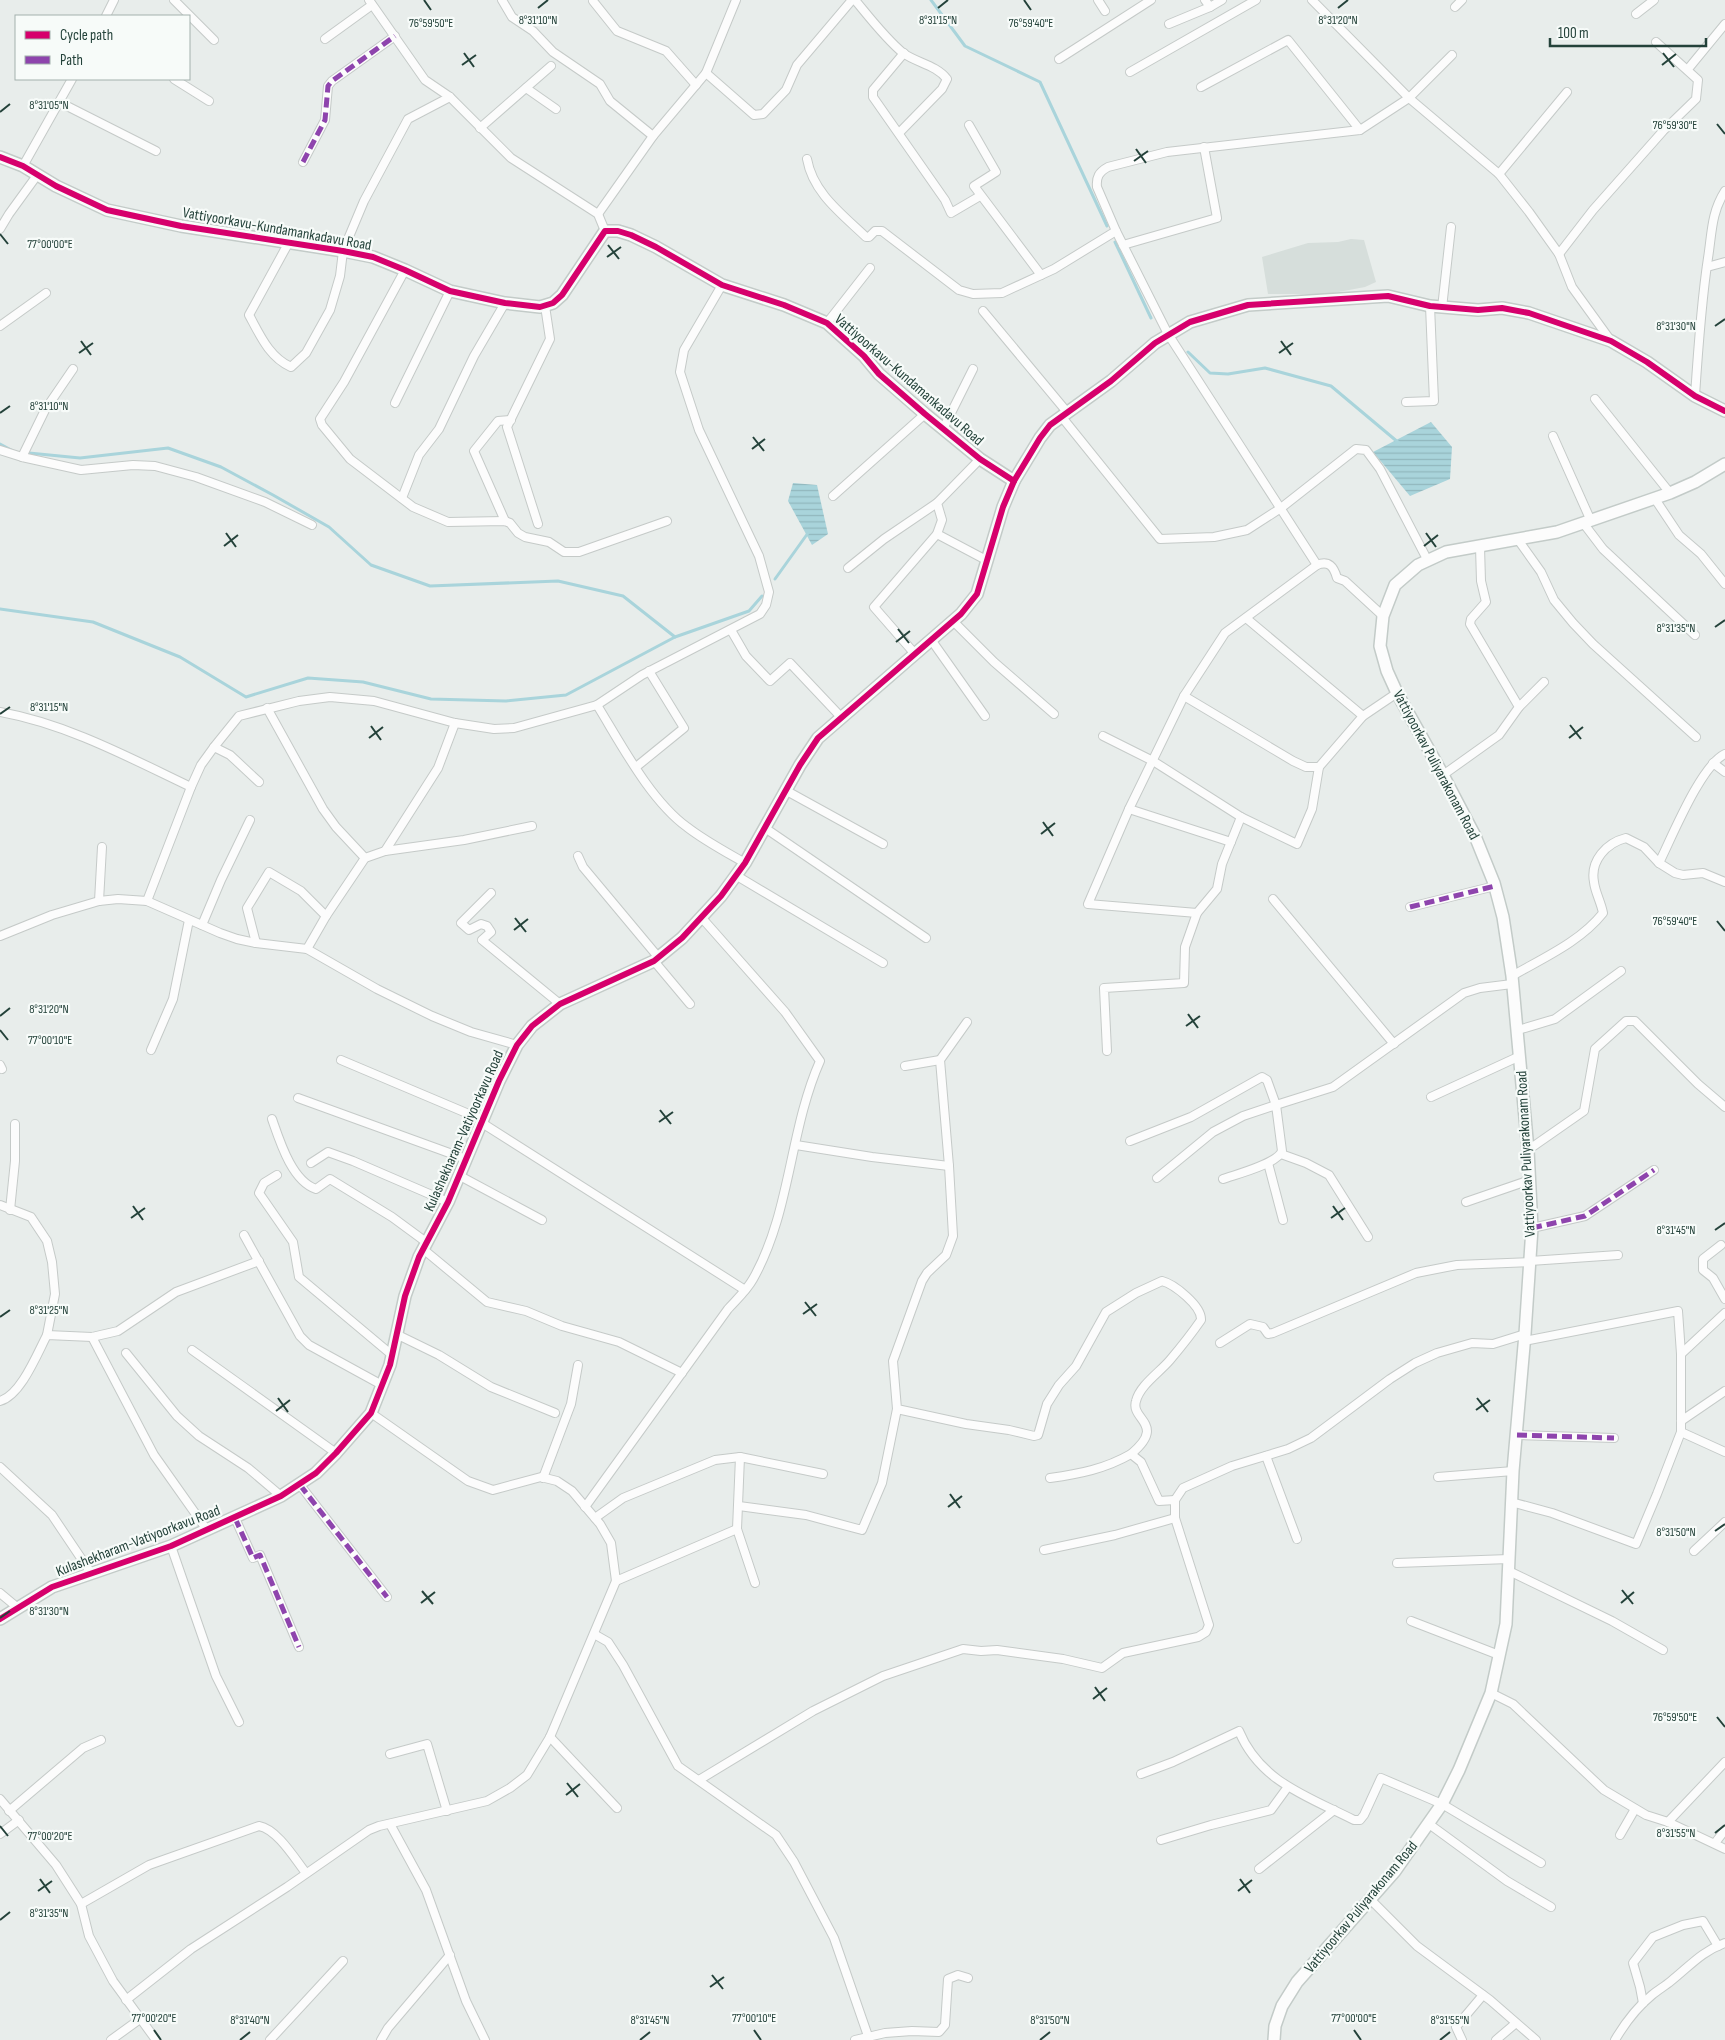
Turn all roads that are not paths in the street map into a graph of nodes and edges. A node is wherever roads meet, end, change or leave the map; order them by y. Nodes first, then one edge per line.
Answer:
1 (114, 0) edge
2 (174, 0) edge
3 (502, 0) edge
4 (736, 0) edge
5 (854, 0) edge
6 (1098, 0) edge
7 (1151, 0) edge
8 (1205, 0) edge
9 (1222, 0) edge
10 (1256, 0) edge
11 (1312, 0) edge
12 (1462, 0) edge
13 (1654, 0) edge
14 (592, 1) dead end
15 (370, 3) edge
16 (1210, 7) junction
17 (1455, 7) dead end
18 (1105, 12) dead end
19 (1636, 14) dead end
20 (106, 15) edge
21 (189, 15) edge
22 (190, 16) edge
23 (1169, 24) dead end
24 (1725, 24) edge
25 (395, 36) junction
26 (324, 39) dead end
27 (214, 40) dead end
28 (1656, 42) dead end
29 (904, 53) junction
30 (1452, 55) dead end
31 (1059, 59) dead end
32 (551, 66) dead end
33 (1688, 69) junction
34 (1130, 72) dead end
35 (706, 73) junction
36 (71, 80) edge
37 (176, 80) edge
38 (696, 85) junction
39 (1201, 87) dead end
40 (526, 88) junction
41 (1567, 92) dead end
42 (450, 97) junction
43 (1409, 98) junction
44 (209, 101) dead end
45 (59, 102) junction
46 (556, 109) dead end
47 (969, 125) dead end
48 (480, 128) junction
49 (1360, 130) junction
50 (899, 133) junction
51 (653, 136) junction
52 (1204, 147) junction
53 (156, 151) dead end
54 (0, 157) edge
55 (806, 159) dead end
56 (303, 162) dead end
57 (23, 166) junction
58 (38, 174) junction
59 (1499, 174) junction
60 (1725, 191) edge
61 (980, 196) junction
62 (598, 214) junction
63 (1451, 227) dead end
64 (0, 229) edge
65 (605, 231) junction
66 (1116, 231) junction
67 (289, 242) junction
68 (1123, 245) junction
69 (343, 251) junction
70 (1559, 254) junction
71 (1725, 262) edge
72 (1707, 267) junction
73 (870, 268) dead end
74 (405, 270) junction
75 (1041, 275) junction
76 (722, 285) junction
77 (450, 291) junction
78 (46, 293) dead end
79 (505, 303) junction
80 (545, 306) junction
81 (1436, 307) junction
82 (983, 311) dead end
83 (827, 323) junction
84 (0, 326) edge
85 (1168, 334) junction
86 (1611, 341) junction
87 (73, 369) dead end
88 (973, 369) dead end
89 (1695, 396) junction
90 (1595, 399) dead end
91 (1406, 402) dead end
92 (395, 403) dead end
93 (1725, 411) edge
94 (925, 414) junction
95 (1064, 414) junction
96 (511, 420) junction
97 (943, 429) junction
98 (1553, 436) dead end
99 (0, 450) edge
100 (22, 457) junction
101 (980, 459) junction
102 (1725, 464) edge
103 (1014, 481) junction
104 (1670, 493) junction
105 (833, 496) dead end
106 (402, 498) junction
107 (1655, 499) junction
108 (937, 503) junction
109 (1281, 508) junction
110 (505, 521) junction
111 (667, 521) dead end
112 (1588, 522) junction
113 (538, 524) dead end
114 (312, 526) dead end
115 (936, 534) junction
116 (1520, 540) junction
117 (1480, 547) junction
118 (988, 561) junction
119 (1428, 561) junction
120 (1317, 565) junction
121 (848, 568) dead end
122 (1725, 584) edge
123 (1383, 616) junction
124 (1246, 618) junction
125 (953, 621) junction
126 (731, 630) junction
127 (1695, 635) dead end
128 (932, 640) junction
129 (915, 654) junction
130 (650, 672) junction
131 (1544, 682) dead end
132 (1397, 693) junction
133 (1184, 696) junction
134 (597, 705) junction
135 (1519, 707) junction
136 (266, 708) junction
137 (0, 712) edge
138 (1054, 714) dead end
139 (985, 716) dead end
140 (1363, 716) junction
141 (841, 717) junction
142 (455, 723) junction
143 (1103, 736) dead end
144 (1696, 737) dead end
145 (214, 747) junction
146 (1725, 754) edge
147 (1153, 760) junction
148 (1713, 763) junction
149 (636, 767) junction
150 (1319, 767) junction
151 (1725, 772) edge
152 (1443, 775) junction
153 (259, 782) dead end
154 (190, 787) junction
155 (785, 790) junction
156 (1129, 809) junction
157 (1241, 817) junction
158 (250, 820) dead end
159 (532, 826) dead end
160 (765, 828) junction
161 (1231, 842) junction
162 (884, 844) dead end
163 (102, 848) dead end
164 (385, 851) junction
165 (578, 856) dead end
166 (365, 858) junction
167 (746, 863) junction
168 (1659, 863) junction
169 (737, 876) junction
170 (1725, 882) edge
171 (1495, 886) junction
172 (491, 893) dead end
173 (1274, 898) dead end
174 (99, 901) junction
175 (147, 901) junction
176 (1410, 907) dead end
177 (1197, 913) junction
178 (326, 916) junction
179 (701, 917) junction
180 (189, 920) junction
181 (202, 924) junction
182 (0, 936) edge
183 (926, 938) dead end
184 (256, 943) junction
185 (307, 949) junction
186 (657, 959) junction
187 (883, 963) dead end
188 (1621, 971) dead end
189 (1512, 980) junction
190 (560, 1004) junction
191 (690, 1004) dead end
192 (967, 1022) dead end
193 (1518, 1030) junction
194 (1394, 1044) junction
195 (517, 1045) junction
196 (151, 1050) dead end
197 (1107, 1051) dead end
198 (1520, 1056) junction
199 (341, 1060) dead end
200 (940, 1060) junction
201 (905, 1066) dead end
202 (1431, 1097) dead end
203 (298, 1098) dead end
204 (1276, 1105) junction
205 (1725, 1107) edge
206 (272, 1119) dead end
207 (483, 1122) junction
208 (15, 1124) dead end
209 (1130, 1141) dead end
210 (796, 1145) junction
211 (1528, 1150) junction
212 (1281, 1154) junction
213 (466, 1159) junction
214 (311, 1163) dead end
215 (1268, 1163) junction
216 (949, 1166) junction
217 (1654, 1170) dead end
218 (277, 1175) dead end
219 (460, 1176) junction
220 (1157, 1178) dead end
221 (1223, 1179) dead end
222 (1530, 1180) junction
223 (448, 1202) junction
224 (1466, 1202) dead end
225 (0, 1205) edge
226 (10, 1210) junction
227 (542, 1220) dead end
228 (1283, 1220) dead end
229 (1532, 1228) junction
230 (244, 1235) dead end
231 (1368, 1237) dead end
232 (425, 1245) junction
233 (1721, 1245) dead end
234 (1618, 1255) dead end
235 (259, 1261) junction
236 (1530, 1262) junction
237 (745, 1290) junction
238 (1725, 1299) edge
239 (1725, 1313) edge
240 (47, 1335) junction
241 (398, 1335) junction
242 (92, 1337) junction
243 (1525, 1338) junction
244 (1220, 1343) dead end
245 (192, 1350) dead end
246 (126, 1353) dead end
247 (1681, 1354) junction
248 (392, 1355) junction
249 (578, 1365) dead end
250 (682, 1373) junction
251 (382, 1384) junction
252 (1725, 1391) edge
253 (0, 1401) edge
254 (897, 1409) junction
255 (371, 1413) junction
256 (555, 1413) dead end
257 (1681, 1421) junction
258 (1681, 1432) junction
259 (1517, 1435) junction
260 (1614, 1438) dead end
261 (1725, 1452) edge
262 (336, 1453) junction
263 (1131, 1454) junction
264 (1266, 1456) junction
265 (740, 1457) junction
266 (0, 1467) edge
267 (1513, 1471) junction
268 (823, 1474) dead end
269 (1438, 1477) dead end
270 (543, 1478) junction
271 (1050, 1478) dead end
272 (300, 1485) junction
273 (281, 1496) junction
274 (1174, 1500) junction
275 (1511, 1502) junction
276 (739, 1506) junction
277 (585, 1507) junction
278 (235, 1518) junction
279 (595, 1518) junction
280 (1175, 1518) junction
281 (1725, 1522) edge
282 (737, 1529) junction
283 (207, 1530) junction
284 (1297, 1539) dead end
285 (171, 1546) junction
286 (1044, 1550) dead end
287 (1694, 1551) dead end
288 (1397, 1563) dead end
289 (1509, 1565) junction
290 (91, 1573) junction
291 (616, 1582) junction
292 (755, 1583) dead end
293 (0, 1593) edge
294 (387, 1597) dead end
295 (18, 1608) junction
296 (0, 1619) edge
297 (1411, 1621) dead end
298 (594, 1634) junction
299 (299, 1647) dead end
300 (1663, 1650) dead end
301 (1499, 1655) junction
302 (1490, 1693) junction
303 (239, 1722) dead end
304 (550, 1737) junction
305 (101, 1740) dead end
306 (390, 1754) dead end
307 (1725, 1762) edge
308 (1141, 1774) dead end
309 (699, 1780) junction
310 (1287, 1788) junction
311 (0, 1800) edge
312 (1442, 1804) junction
313 (618, 1808) dead end
314 (1635, 1809) junction
315 (1334, 1810) junction
316 (9, 1811) junction
317 (447, 1811) junction
318 (18, 1820) junction
319 (1668, 1822) junction
320 (390, 1824) junction
321 (1429, 1824) junction
322 (1725, 1830) edge
323 (0, 1834) edge
324 (1620, 1835) dead end
325 (1161, 1840) dead end
326 (1715, 1843) junction
327 (1725, 1849) edge
328 (1541, 1862) dead end
329 (1259, 1869) dead end
330 (306, 1873) junction
331 (1370, 1899) junction
332 (81, 1904) junction
333 (1552, 1907) dead end
334 (1721, 1945) edge
335 (450, 1955) junction
336 (343, 1962) dead end
337 (968, 1978) dead end
338 (1483, 1995) junction
339 (126, 2000) junction
340 (1643, 2004) junction
341 (140, 2019) junction
342 (1516, 2023) junction
343 (868, 2036) junction
344 (111, 2040) edge
345 (156, 2040) edge
346 (270, 2040) edge
347 (381, 2040) edge
348 (485, 2040) edge
349 (855, 2040) edge
350 (1274, 2040) edge
351 (1462, 2040) edge
352 (1496, 2040) edge
353 (1536, 2040) edge
354 (1615, 2040) edge

1 - 20 street
2 - 21 street
3 - 51 street
4 - 35 street
5 - 29 street
5 - 35 street
6 - 18 street
7 - 31 street
8 - 16 street
9 - 16 street
10 - 34 street
11 - 43 street
12 - 17 street
13 - 19 street
14 - 38 street
15 - 25 street
15 - 26 street
16 - 23 street
22 - 27 street
24 - 33 street
25 - 42 street
25 - 56 street
28 - 33 street
29 - 50 street
29 - 50 street
30 - 43 street
32 - 40 street
33 - 70 street
35 - 38 street
36 - 45 street
37 - 44 street
38 - 51 street
39 - 49 street
40 - 46 street
40 - 48 street
41 - 59 street
42 - 48 street
42 - 69 street
43 - 49 street
43 - 59 street
45 - 53 street
45 - 57 street
47 - 61 street
48 - 62 street
49 - 52 street
50 - 61 street
51 - 62 street
52 - 66 street
52 - 68 street
54 - 57 street, Vattiyoorkavu-Kundamankadavu Road
55 - 75 street
57 - 58 street, Vattiyoorkavu-Kundamankadavu Road
58 - 64 street
58 - 67 street, Vattiyoorkavu-Kundamankadavu Road
59 - 70 street
60 - 72 street
61 - 75 street
62 - 65 street
63 - 81 street
65 - 76 street, Vattiyoorkavu-Kundamankadavu Road
65 - 80 street
66 - 68 street
66 - 75 street
67 - 69 street, Vattiyoorkavu-Kundamankadavu Road
67 - 69 street
68 - 85 street
69 - 74 street, Vattiyoorkavu-Kundamankadavu Road
70 - 86 street
71 - 72 street
72 - 89 street
73 - 83 street
74 - 77 street, Vattiyoorkavu-Kundamankadavu Road
74 - 106 street
76 - 83 street, Vattiyoorkavu-Kundamankadavu Road
76 - 126 street
77 - 79 street, Vattiyoorkavu-Kundamankadavu Road
77 - 92 street
78 - 84 street
79 - 80 street, Vattiyoorkavu-Kundamankadavu Road
79 - 106 street
80 - 96 street
81 - 85 street
81 - 86 street
81 - 91 street
82 - 95 street
83 - 94 street, Vattiyoorkavu-Kundamankadavu Road
85 - 95 street
85 - 109 street
86 - 89 street
87 - 100 street
88 - 97 street
89 - 93 street
90 - 104 street
94 - 97 street, Vattiyoorkavu-Kundamankadavu Road
94 - 105 street
95 - 103 street
95 - 109 street
96 - 110 street
96 - 113 street
97 - 101 street, Vattiyoorkavu-Kundamankadavu Road
98 - 112 street
99 - 100 street
100 - 114 street
101 - 103 street, Vattiyoorkavu-Kundamankadavu Road
101 - 108 street
102 - 104 street, Vattiyoorkav Puliyarakonam Road
103 - 118 street, Kulashekharam-Vatiyoorkavu Road
104 - 107 street, Vattiyoorkav Puliyarakonam Road
106 - 110 street
107 - 112 street, Vattiyoorkav Puliyarakonam Road
107 - 122 street
108 - 115 street
108 - 121 street
109 - 119 street
109 - 120 street
110 - 111 street
112 - 116 street, Vattiyoorkav Puliyarakonam Road
112 - 127 street
115 - 118 street
115 - 129 street
116 - 117 street, Vattiyoorkav Puliyarakonam Road
116 - 144 street
117 - 119 street, Vattiyoorkav Puliyarakonam Road
117 - 135 street
118 - 125 street, Kulashekharam-Vatiyoorkavu Road
119 - 123 street, Vattiyoorkav Puliyarakonam Road
120 - 123 street
120 - 124 street
123 - 132 street, Vattiyoorkav Puliyarakonam Road
124 - 133 street
124 - 140 street
125 - 128 street, Kulashekharam-Vatiyoorkavu Road
125 - 138 street
126 - 130 street
126 - 141 street
128 - 129 street, Kulashekharam-Vatiyoorkavu Road
128 - 139 street
129 - 141 street, Kulashekharam-Vatiyoorkavu Road
130 - 134 street
130 - 149 street
131 - 135 street
132 - 140 street
132 - 152 street, Vattiyoorkav Puliyarakonam Road
133 - 147 street
133 - 150 street
134 - 142 street
134 - 149 street
135 - 152 street
136 - 142 street
136 - 145 street
136 - 166 street
137 - 154 street
140 - 150 street
141 - 155 street, Kulashekharam-Vatiyoorkavu Road
142 - 164 street
143 - 147 street
145 - 153 street
145 - 154 street
146 - 148 street
147 - 156 street
147 - 157 street
148 - 151 street
148 - 168 street
149 - 167 street
150 - 157 street
152 - 171 street, Vattiyoorkav Puliyarakonam Road
154 - 175 street
155 - 160 street, Kulashekharam-Vatiyoorkavu Road
155 - 162 street
156 - 161 street
156 - 177 street
157 - 161 street
158 - 181 street
159 - 164 street
160 - 167 street, Kulashekharam-Vatiyoorkavu Road
160 - 183 street
161 - 177 street
163 - 174 street
164 - 166 street
165 - 186 street
166 - 178 street
167 - 169 street, Kulashekharam-Vatiyoorkavu Road
168 - 170 street
168 - 189 street
169 - 179 street, Kulashekharam-Vatiyoorkavu Road
169 - 187 street
171 - 176 street
171 - 189 street, Vattiyoorkav Puliyarakonam Road
172 - 190 street
173 - 194 street
174 - 175 street
174 - 182 street
175 - 180 street
177 - 197 street
178 - 184 street
178 - 185 street
179 - 186 street, Kulashekharam-Vatiyoorkavu Road
179 - 210 street
180 - 181 street
180 - 196 street
181 - 184 street
184 - 185 street
185 - 195 street
186 - 190 street, Kulashekharam-Vatiyoorkavu Road
186 - 191 street
188 - 193 street
189 - 193 street, Vattiyoorkav Puliyarakonam Road
189 - 194 street
190 - 195 street, Kulashekharam-Vatiyoorkavu Road
192 - 200 street
193 - 198 street, Vattiyoorkav Puliyarakonam Road
194 - 204 street
195 - 207 street, Kulashekharam-Vatiyoorkavu Road
198 - 202 street
198 - 211 street, Vattiyoorkav Puliyarakonam Road
199 - 207 street
200 - 201 street
200 - 216 street
203 - 213 street
204 - 209 street
204 - 212 street
204 - 220 street
205 - 211 street
206 - 232 street
207 - 213 street, Kulashekharam-Vatiyoorkavu Road
207 - 237 street
208 - 226 street
210 - 216 street
210 - 237 street
211 - 222 street, Vattiyoorkav Puliyarakonam Road
212 - 215 street
212 - 231 street
213 - 219 street, Kulashekharam-Vatiyoorkavu Road
214 - 223 street
215 - 221 street
215 - 228 street
216 - 254 street
217 - 229 street
218 - 248 street
219 - 223 street, Kulashekharam-Vatiyoorkavu Road
219 - 227 street
222 - 224 street
222 - 229 street, Vattiyoorkav Puliyarakonam Road
223 - 232 street, Kulashekharam-Vatiyoorkavu Road
225 - 226 street
226 - 240 street
229 - 236 street, Vattiyoorkav Puliyarakonam Road
230 - 235 street
232 - 241 street, Kulashekharam-Vatiyoorkavu Road
232 - 250 street
233 - 238 street
234 - 236 street
235 - 242 street
235 - 251 street
236 - 243 street, Vattiyoorkav Puliyarakonam Road
236 - 244 street
237 - 250 street
239 - 247 street
240 - 242 street
240 - 253 street
241 - 248 street, Kulashekharam-Vatiyoorkavu Road
241 - 256 street
242 - 283 street
243 - 247 street
243 - 259 street, Vattiyoorkav Puliyarakonam Road
243 - 264 street
245 - 262 street
246 - 273 street
247 - 257 street
248 - 251 street, Kulashekharam-Vatiyoorkavu Road
249 - 270 street
250 - 277 street
251 - 255 street, Kulashekharam-Vatiyoorkavu Road
252 - 257 street
254 - 263 street
254 - 276 street
255 - 262 street, Kulashekharam-Vatiyoorkavu Road
255 - 270 street
257 - 258 street
258 - 261 street
258 - 275 street
259 - 260 street
259 - 267 street, Vattiyoorkav Puliyarakonam Road
262 - 272 street, Kulashekharam-Vatiyoorkavu Road
263 - 271 street
263 - 274 street
264 - 274 street
264 - 284 street
265 - 268 street
265 - 276 street
265 - 279 street
266 - 290 street
267 - 269 street
267 - 275 street, Vattiyoorkav Puliyarakonam Road
270 - 277 street
272 - 273 street, Kulashekharam-Vatiyoorkavu Road
272 - 294 street
273 - 278 street, Kulashekharam-Vatiyoorkavu Road
274 - 280 street
275 - 289 street, Vattiyoorkav Puliyarakonam Road
276 - 282 street
277 - 279 street
278 - 283 street, Kulashekharam-Vatiyoorkavu Road
278 - 299 street
279 - 291 street
280 - 286 street
280 - 309 street
281 - 287 street
282 - 291 street
282 - 292 street
283 - 285 street, Kulashekharam-Vatiyoorkavu Road
285 - 290 street, Kulashekharam-Vatiyoorkavu Road
285 - 303 street
288 - 289 street
289 - 300 street
289 - 301 street, Vattiyoorkav Puliyarakonam Road
290 - 295 street, Kulashekharam-Vatiyoorkavu Road
291 - 298 street
293 - 295 street
295 - 296 street, Kulashekharam-Vatiyoorkavu Road
297 - 301 street
298 - 304 street
298 - 309 street
301 - 302 street, Vattiyoorkav Puliyarakonam Road
302 - 312 street, Vattiyoorkav Puliyarakonam Road
302 - 314 street
304 - 313 street
304 - 317 street
305 - 316 street
306 - 317 street
307 - 319 street
308 - 310 street
309 - 343 street
310 - 315 street
310 - 325 street
311 - 316 street
312 - 315 street
312 - 321 street, Vattiyoorkav Puliyarakonam Road
312 - 328 street
314 - 319 street
314 - 324 street
315 - 329 street
316 - 318 street
317 - 320 street
318 - 323 street
318 - 332 street
319 - 326 street
320 - 330 street
320 - 335 street
321 - 331 street, Vattiyoorkav Puliyarakonam Road
321 - 333 street
322 - 326 street
326 - 327 street
330 - 332 street
330 - 339 street
331 - 338 street
331 - 350 street, Vattiyoorkav Puliyarakonam Road
332 - 339 street
334 - 340 street
334 - 340 street
335 - 347 street
335 - 348 street
336 - 346 street
337 - 343 street
338 - 342 street
338 - 351 street
339 - 341 street
340 - 354 street
341 - 344 street
341 - 345 street
342 - 352 street
342 - 353 street
343 - 349 street

